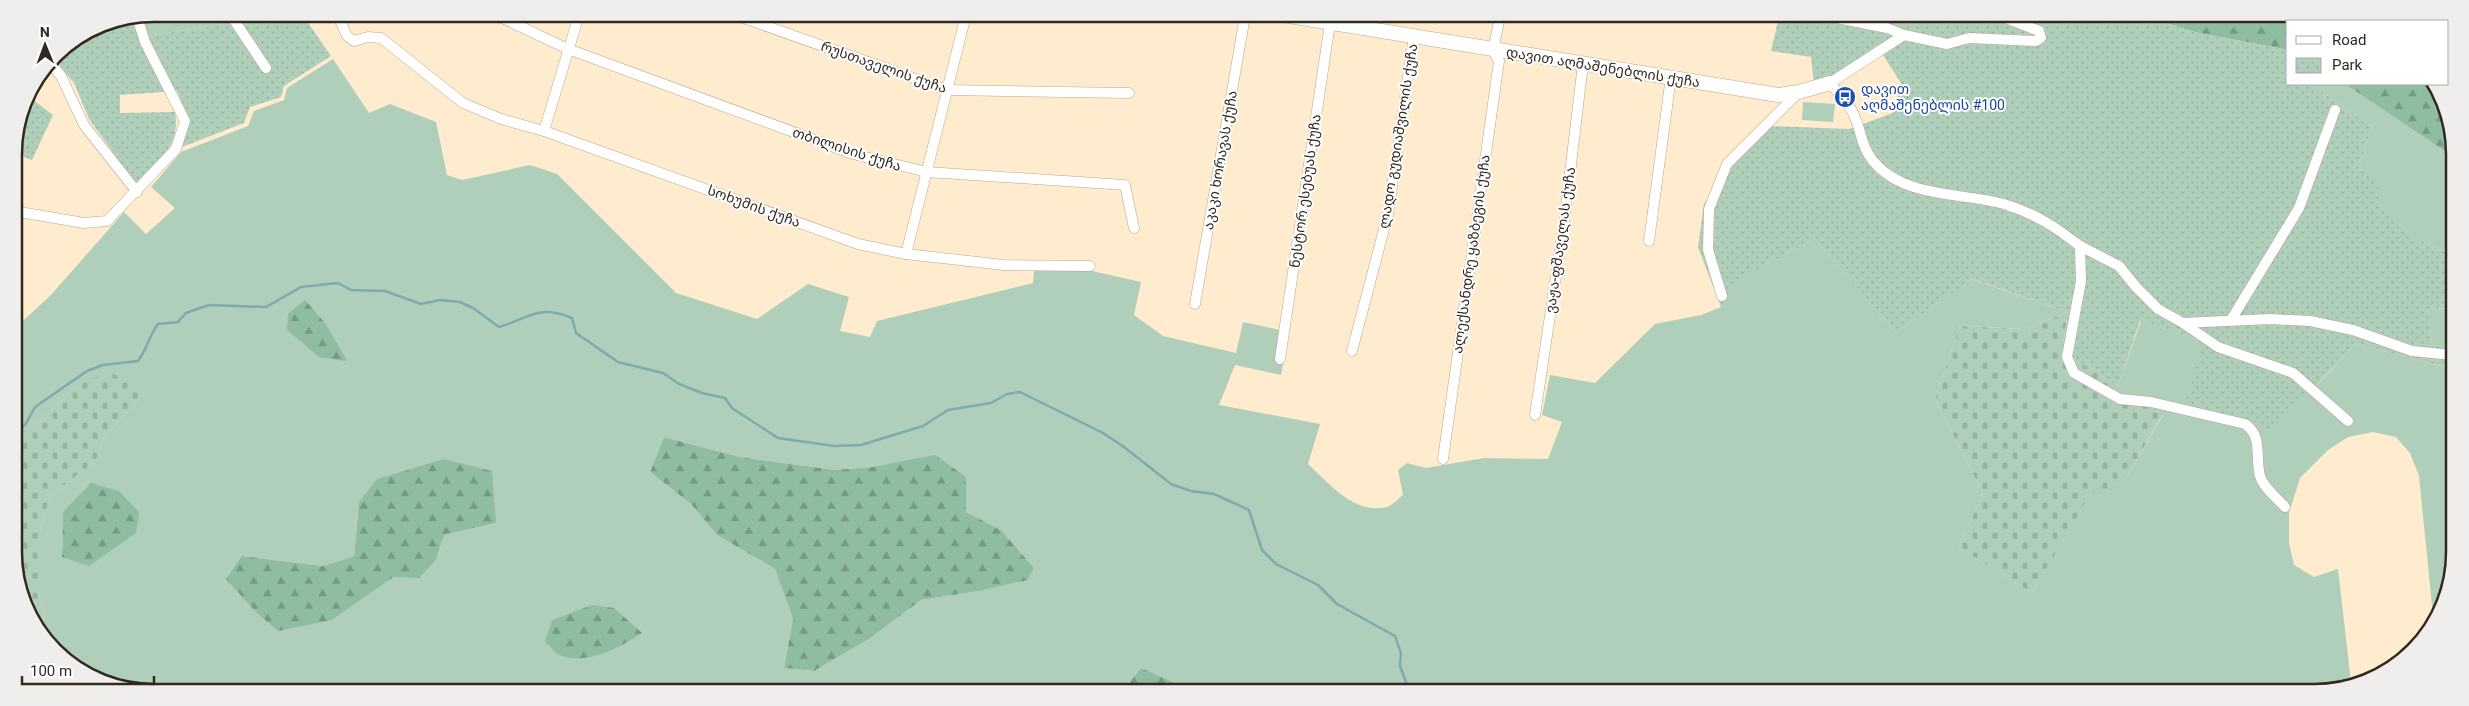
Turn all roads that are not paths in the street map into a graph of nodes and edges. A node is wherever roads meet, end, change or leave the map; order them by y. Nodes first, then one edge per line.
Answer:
1 (235, 22) edge
2 (341, 22) edge
3 (511, 22) edge
4 (577, 22) edge
5 (754, 22) edge
6 (964, 22) edge
7 (1244, 22) edge
8 (1324, 22) edge
9 (1499, 22) edge
10 (1857, 22) edge
11 (2016, 22) edge
12 (1330, 23) junction
13 (139, 24) edge
14 (1904, 35) junction
15 (1414, 36) junction
16 (568, 49) junction
17 (1493, 50) junction
18 (1583, 64) junction
19 (266, 68) dead end
20 (56, 70) edge
21 (1671, 77) junction
22 (1830, 82) junction
23 (947, 90) junction
24 (1799, 92) junction
25 (1129, 93) dead end
26 (2335, 110) dead end
27 (544, 131) junction
28 (927, 172) junction
29 (137, 192) junction
30 (23, 213) edge
31 (1134, 228) dead end
32 (1649, 241) dead end
33 (2080, 246) junction
34 (906, 254) junction
35 (1090, 266) dead end
36 (1722, 296) dead end
37 (1195, 304) dead end
38 (2231, 320) junction
39 (2183, 323) junction
40 (1352, 351) dead end
41 (2446, 354) edge
42 (1280, 359) dead end
43 (1535, 415) dead end
44 (2348, 421) dead end
45 (1443, 459) dead end
46 (2285, 507) dead end

1 - 19 street
2 - 27 street, სოხუმის ქუჩა
3 - 16 street, თბილისის ქუჩა
4 - 16 street
5 - 23 street, რუსთაველის ქუჩა
6 - 23 street
7 - 37 street, აკაკი ხორავას ქუჩა
8 - 12 street, დავით აღმაშენებლის ქუჩა
9 - 17 street
10 - 14 street
11 - 14 street
12 - 15 street, დავით აღმაშენებლის ქუჩა
12 - 42 street, ნესტორ ესებუას ქუჩა
13 - 29 street
14 - 22 street, დავით აღმაშენებლის ქუჩა
15 - 17 street, დავით აღმაშენებლის ქუჩა
15 - 40 street, ლადო გუდიაშვილის ქუჩა
16 - 27 street
16 - 28 street, თბილისის ქუჩა
17 - 18 street, დავით აღმაშენებლის ქუჩა
17 - 45 street, ალექსანდრე ყაზბეგის ქუჩა
18 - 21 street, დავით აღმაშენებლის ქუჩა
18 - 43 street, ვაჟა-ფშაველას ქუჩა
20 - 29 street
21 - 24 street, დავით აღმაშენებლის ქუჩა
21 - 32 street
22 - 24 street, დავით აღმაშენებლის ქუჩა
22 - 33 street
23 - 25 street, რუსთაველის ქუჩა
23 - 28 street
24 - 36 street
26 - 38 street
27 - 34 street, სოხუმის ქუჩა
28 - 31 street, თბილისის ქუჩა
28 - 34 street
29 - 30 street
33 - 39 street
33 - 46 street
34 - 35 street, სოხუმის ქუჩა
38 - 39 street
38 - 41 street
39 - 44 street

